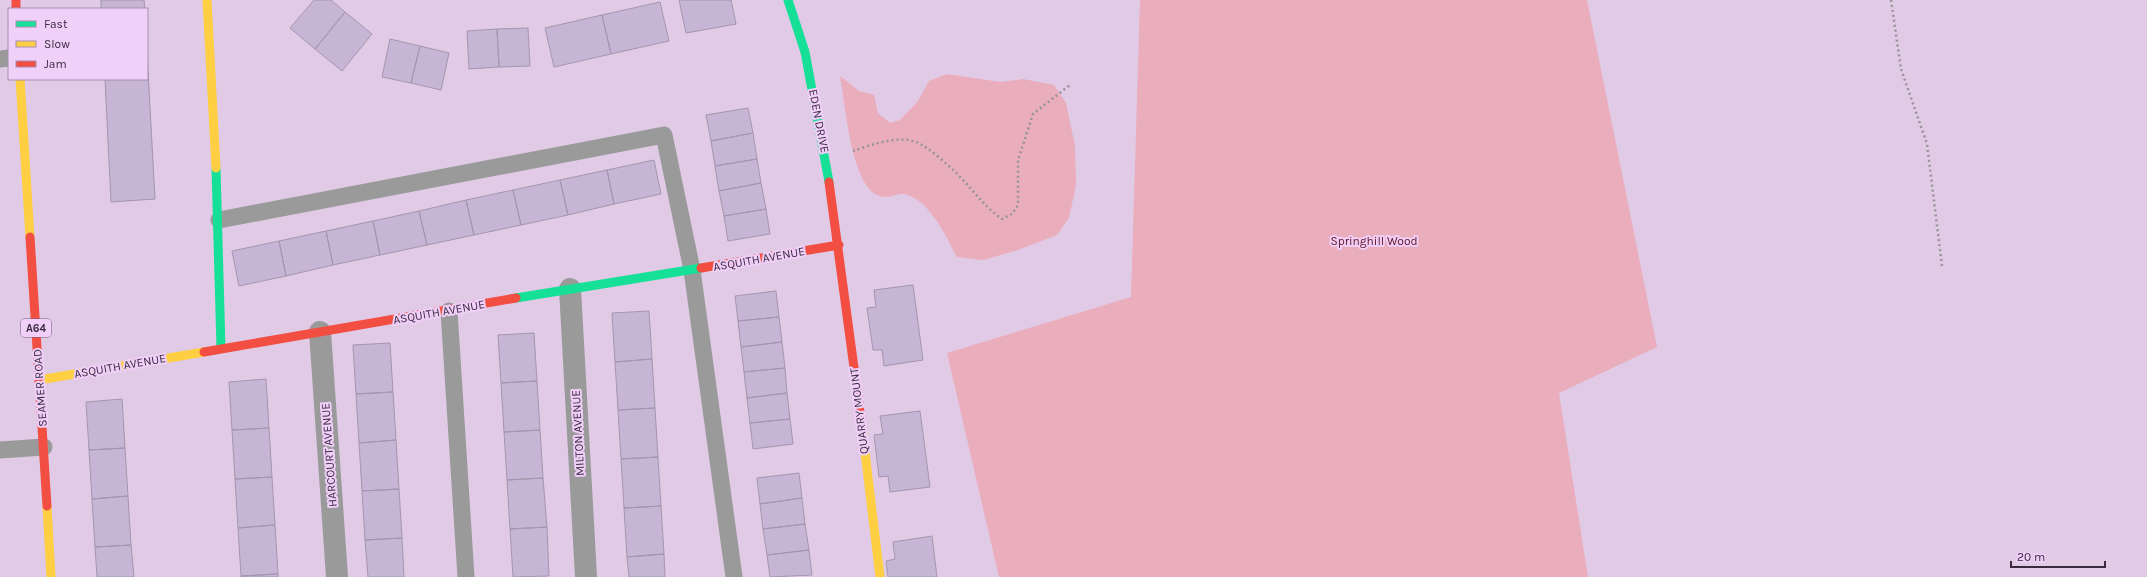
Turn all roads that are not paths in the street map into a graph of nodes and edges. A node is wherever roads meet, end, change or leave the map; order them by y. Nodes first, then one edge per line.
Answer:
1 (207, 0) edge
2 (788, 0) edge
3 (20, 80) edge
4 (219, 220) junction
5 (839, 245) junction
6 (692, 270) junction
7 (570, 289) junction
8 (449, 311) junction
9 (320, 332) junction
10 (221, 348) junction
11 (39, 380) junction
12 (44, 447) junction
13 (0, 450) edge
14 (51, 577) edge
15 (336, 577) edge
16 (466, 577) edge
17 (586, 577) edge
18 (734, 577) edge
19 (880, 577) edge

1 - 4 main road
2 - 5 main road, EDEN DRIVE
3 - 11 main road, SEAMER ROAD / A64
4 - 6 lane
4 - 10 main road
5 - 6 main road, ASQUITH AVENUE
5 - 19 main road, QUARRY MOUNT
6 - 7 main road, ASQUITH AVENUE
6 - 18 lane
7 - 8 main road, ASQUITH AVENUE
7 - 17 street, MILTON AVENUE
8 - 9 main road, ASQUITH AVENUE
8 - 16 lane
9 - 10 main road, ASQUITH AVENUE
9 - 15 street, HARCOURT AVENUE
10 - 11 main road, ASQUITH AVENUE
11 - 12 main road, SEAMER ROAD / A64
12 - 13 lane
12 - 14 main road, SEAMER ROAD / A64

